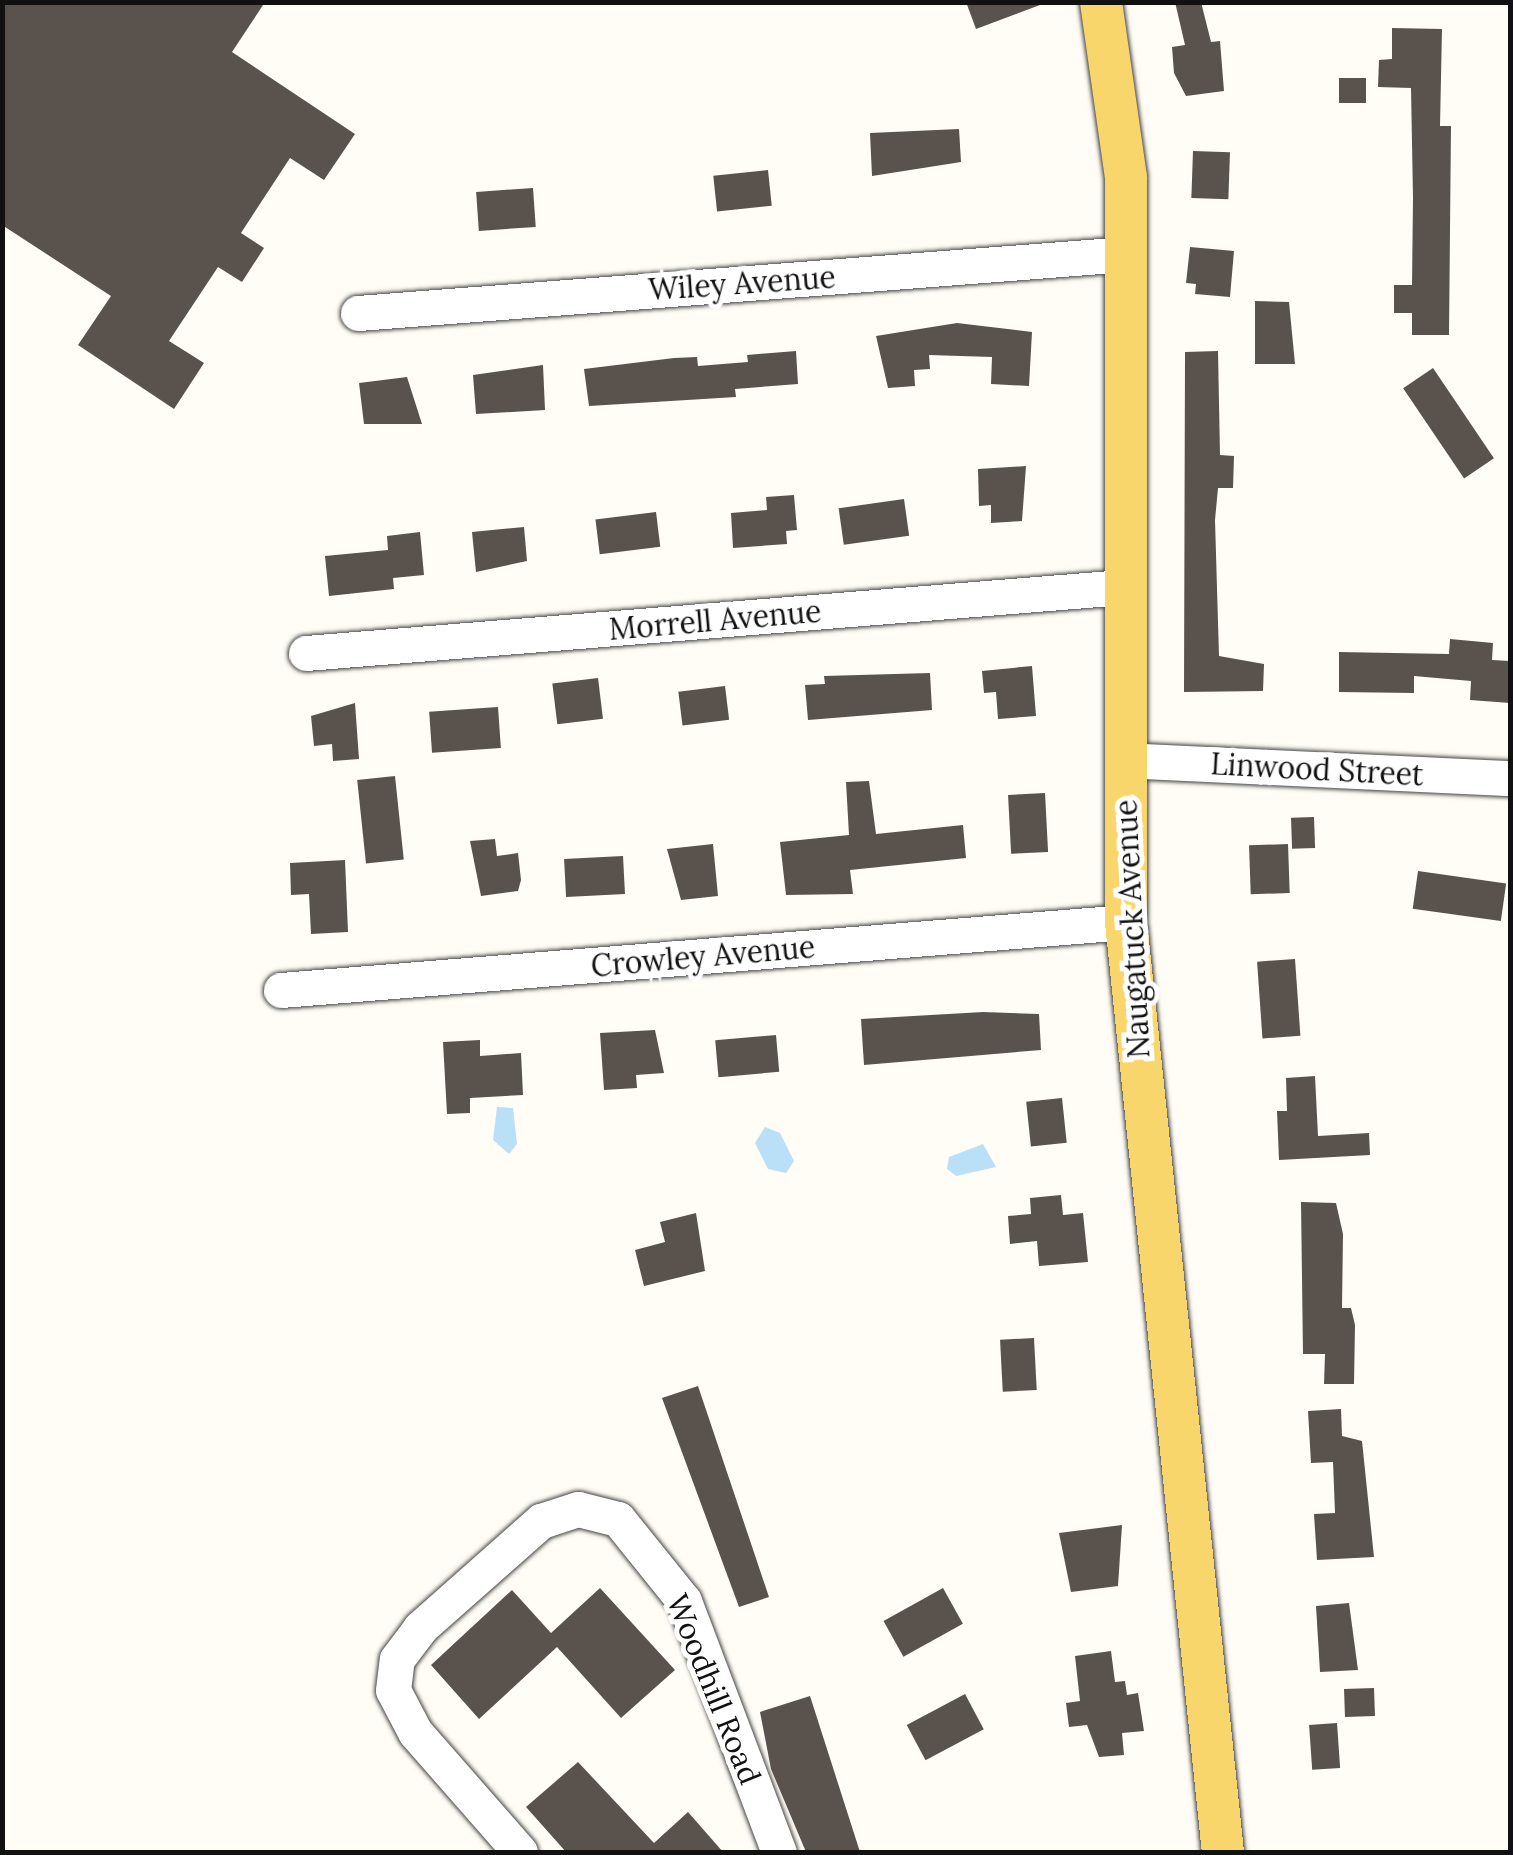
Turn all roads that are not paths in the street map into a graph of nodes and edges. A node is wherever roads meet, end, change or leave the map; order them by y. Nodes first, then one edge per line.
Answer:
1 (1101, 2) edge
2 (1126, 254) junction
3 (358, 313) dead end
4 (1123, 587) junction
5 (306, 653) dead end
6 (1123, 760) junction
7 (1510, 778) edge
8 (1126, 922) junction
9 (281, 990) dead end
10 (520, 1852) edge
11 (779, 1852) edge
12 (1224, 1852) edge

1 - 2 main road, Naugatuck Avenue
2 - 3 street, Wiley Avenue
2 - 4 main road, Naugatuck Avenue
4 - 5 street, Morrell Avenue
4 - 6 main road, Naugatuck Avenue
6 - 7 street, Linwood Street
6 - 8 main road, Naugatuck Avenue
8 - 9 street, Crowley Avenue
8 - 12 main road, Naugatuck Avenue
10 - 11 street, Woodhill Road

